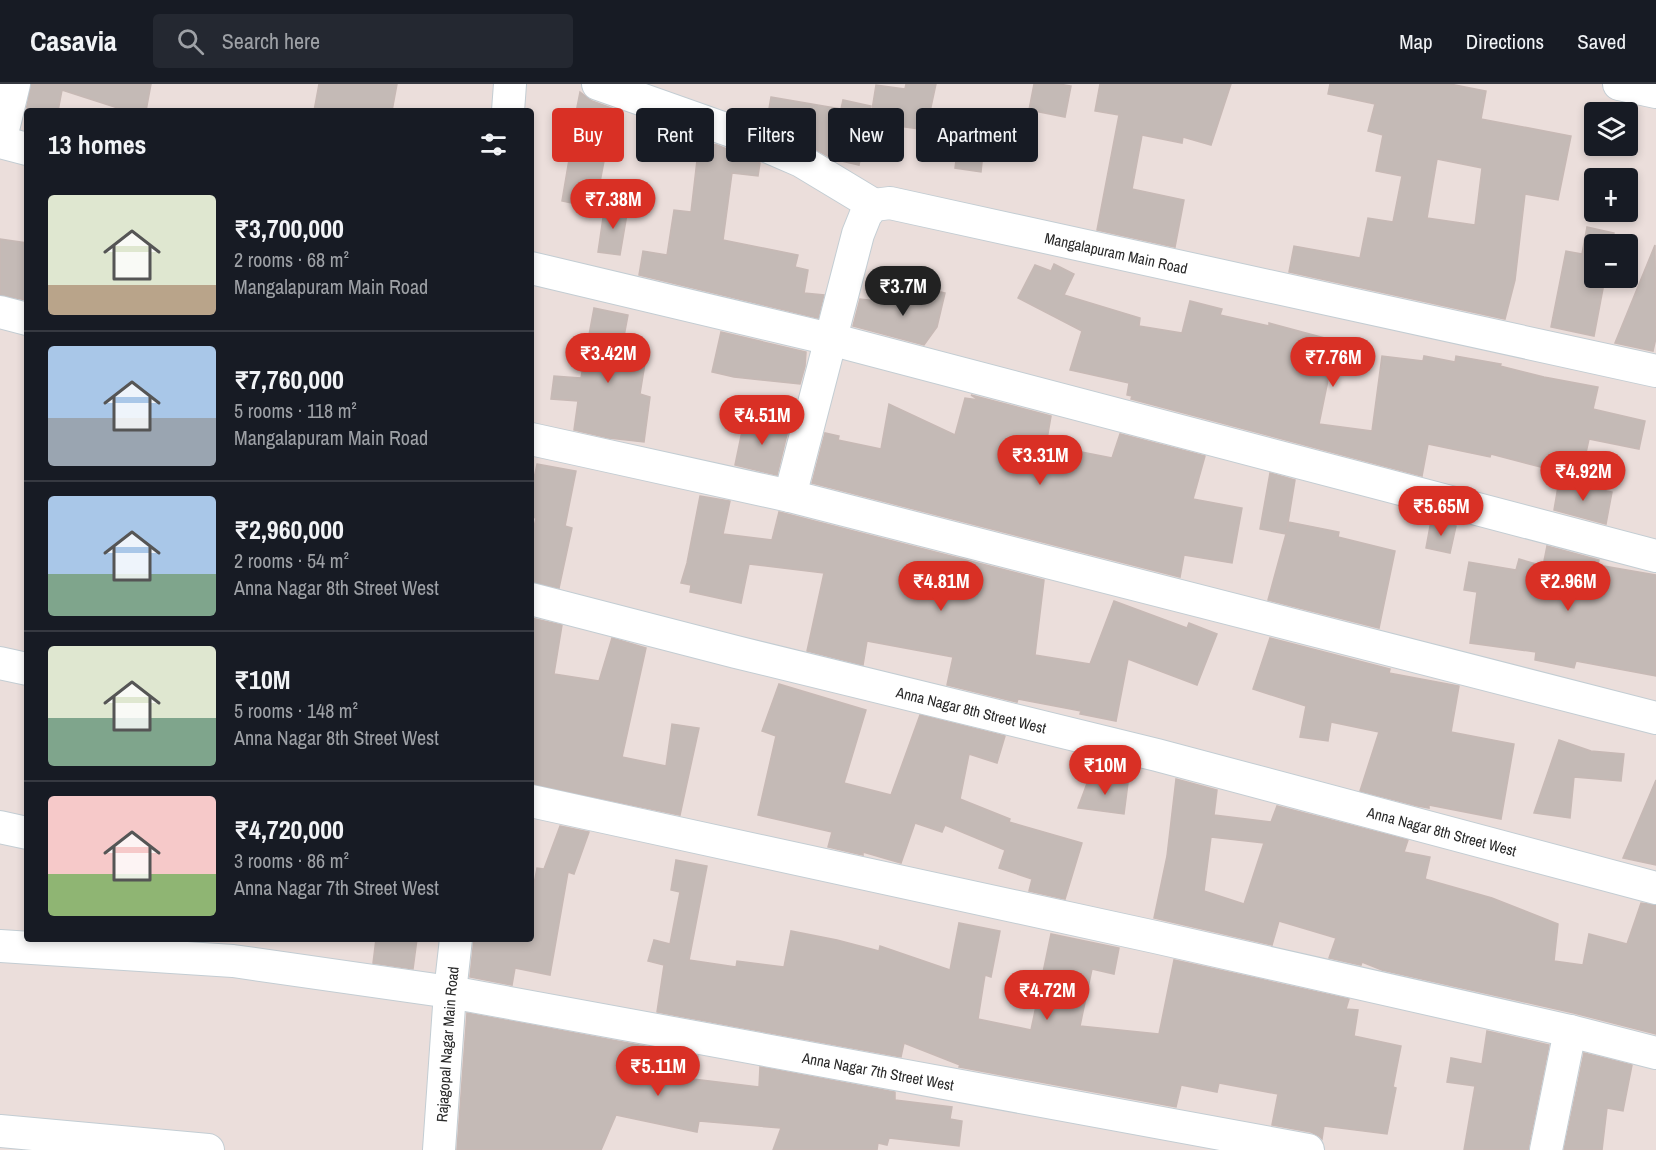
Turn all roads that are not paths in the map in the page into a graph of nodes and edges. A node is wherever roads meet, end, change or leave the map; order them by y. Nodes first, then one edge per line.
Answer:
1 (14, 84) edge
2 (510, 84) edge
3 (597, 84) edge
4 (1619, 84) edge
5 (1656, 92) edge
6 (508, 108) edge
7 (0, 142) edge
8 (24, 148) edge
9 (874, 205) junction
10 (534, 269) edge
11 (0, 312) edge
12 (24, 318) edge
13 (830, 339) junction
14 (1656, 371) edge
15 (534, 440) edge
16 (790, 496) junction
17 (1656, 556) edge
18 (534, 599) edge
19 (0, 663) edge
20 (24, 668) edge
21 (1656, 718) edge
22 (534, 802) edge
23 (0, 827) edge
24 (24, 832) edge
25 (1656, 888) edge
26 (456, 942) edge
27 (55, 944) edge
28 (0, 946) edge
29 (236, 950) edge
30 (450, 992) junction
31 (1570, 1031) junction
32 (1656, 1053) edge
33 (0, 1131) edge
34 (208, 1150) edge
35 (439, 1150) edge
36 (1308, 1150) edge
37 (1546, 1150) edge

1 - 7 street
2 - 6 street
3 - 9 street
4 - 5 street
7 - 8 street
9 - 13 street
9 - 14 street, Mangalapuram Main Road
10 - 13 street
11 - 12 street
13 - 16 street
13 - 17 street
15 - 16 street
16 - 21 street
18 - 25 street, Anna Nagar 8th Street West
19 - 20 street
22 - 31 street
23 - 24 street
26 - 30 street, Rajagopal Nagar Main Road
27 - 28 street, Anna Nagar 7th Street West
27 - 29 street, Anna Nagar 7th Street West
29 - 30 street, Anna Nagar 7th Street West
30 - 35 street, Rajagopal Nagar Main Road
30 - 36 street, Anna Nagar 7th Street West
31 - 32 street
31 - 37 street
33 - 34 street

